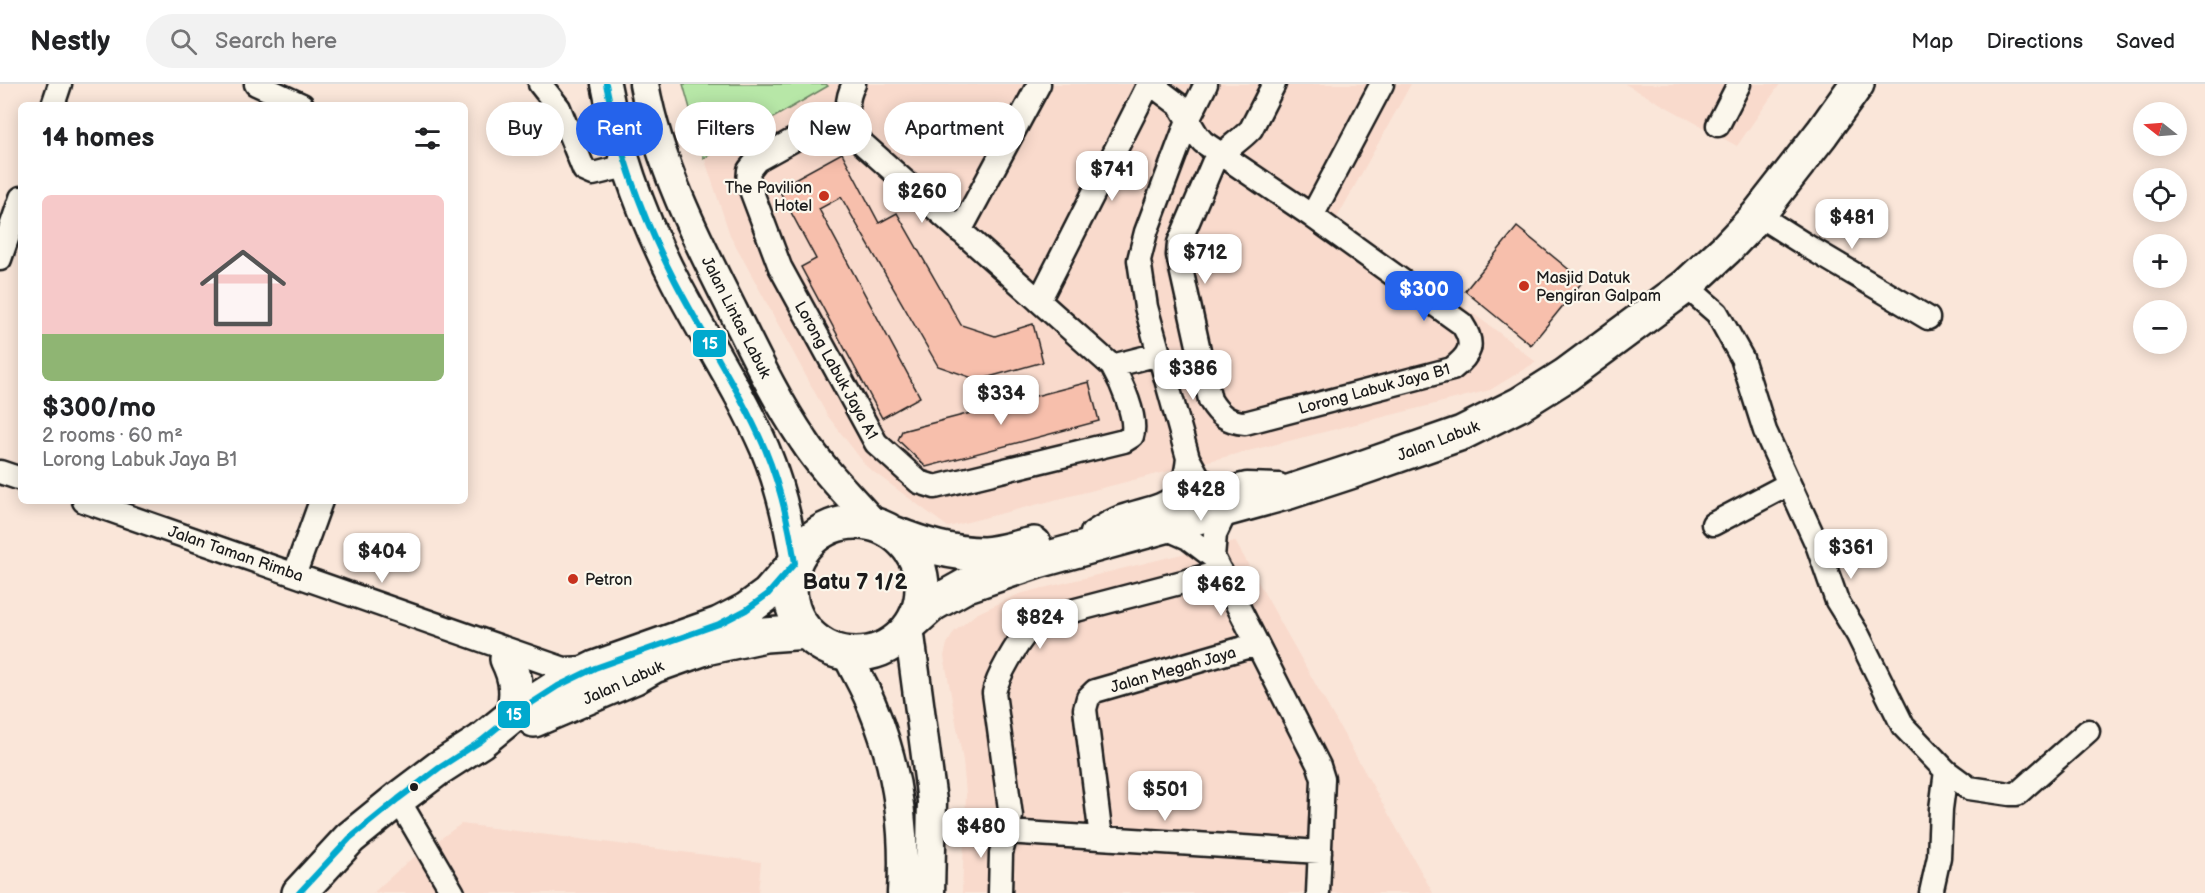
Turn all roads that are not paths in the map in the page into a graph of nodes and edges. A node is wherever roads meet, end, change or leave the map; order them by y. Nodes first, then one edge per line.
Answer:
1 (60, 84) edge
2 (540, 84) edge
3 (606, 84) edge
4 (644, 84) edge
5 (1040, 84) edge
6 (1150, 84) edge
7 (1206, 84) edge
8 (1274, 84) edge
9 (1382, 84) edge
10 (1739, 84) edge
11 (1840, 84) edge
12 (1857, 84) edge
13 (849, 86) edge
14 (258, 92) edge
15 (54, 102) edge
16 (292, 102) edge
17 (848, 102) edge
18 (1188, 120) junction
19 (1718, 125) dead end
20 (788, 143) edge
21 (872, 152) edge
22 (1222, 154) junction
23 (626, 166) junction
24 (18, 207) edge
25 (1758, 215) junction
26 (1312, 216) junction
27 (960, 231) junction
28 (0, 260) edge
29 (1686, 286) junction
30 (1039, 301) junction
31 (1928, 318) dead end
32 (1159, 354) junction
33 (1112, 366) junction
34 (1188, 458) junction
35 (0, 472) edge
36 (18, 478) edge
37 (1789, 484) junction
38 (1279, 485) junction
39 (320, 504) edge
40 (118, 506) edge
41 (1227, 509) junction
42 (1713, 524) dead end
43 (1163, 526) junction
44 (884, 529) junction
45 (1092, 533) junction
46 (795, 563) junction
47 (1217, 564) junction
48 (295, 573) junction
49 (911, 625) junction
50 (455, 632) junction
51 (807, 632) junction
52 (1257, 645) junction
53 (847, 654) junction
54 (507, 659) junction
55 (654, 666) junction
56 (595, 668) junction
57 (558, 686) junction
58 (527, 716) junction
59 (2088, 731) dead end
60 (1946, 771) junction
61 (398, 799) junction
62 (1007, 832) junction
63 (1101, 838) junction
64 (1320, 852) junction
65 (299, 893) edge
66 (453, 893) edge
67 (902, 893) edge
68 (930, 893) edge
69 (1000, 893) edge
70 (1318, 893) edge
71 (1931, 893) edge

1 - 15 street
2 - 23 street
3 - 23 main road
4 - 44 main road, Jalan Lintas Labuk
5 - 27 street
6 - 18 street, Lorong Labuk Jaya B1
6 - 30 street
7 - 18 street
8 - 22 street
9 - 26 street
10 - 19 street
11 - 38 highway, Jalan Labuk
12 - 25 highway, Jalan Labuk
13 - 17 street
14 - 16 street
18 - 22 street, Lorong Labuk Jaya B1
18 - 32 street
20 - 33 street, Lorong Labuk Jaya A1
21 - 27 street
22 - 26 street, Lorong Labuk Jaya B1
22 - 26 street, Lorong Labuk Jaya B1
23 - 46 main road
24 - 28 street
25 - 29 highway, Jalan Labuk
25 - 31 street
27 - 30 street
29 - 37 street
29 - 41 highway, Jalan Labuk
30 - 33 street
32 - 33 street
32 - 34 street
34 - 38 street
34 - 45 street
35 - 36 street
37 - 42 street
37 - 60 street
38 - 45 highway, Jalan Labuk
39 - 48 street
40 - 48 street, Jalan Taman Rimba
41 - 43 highway, Jalan Labuk
41 - 47 street
43 - 47 street
43 - 49 highway, Jalan Labuk
44 - 45 highway, Jalan Labuk
44 - 46 highway
44 - 49 highway
46 - 51 highway
46 - 56 highway
47 - 52 street
47 - 62 street
48 - 50 street, Jalan Taman Rimba
49 - 53 highway
49 - 68 main road
50 - 54 street, Jalan Taman Rimba
50 - 56 street, Jalan Taman Rimba
51 - 53 highway
51 - 55 highway, Jalan Labuk
52 - 63 street, Jalan Megah Jaya
52 - 64 street
53 - 67 main road
54 - 57 street, Jalan Taman Rimba
54 - 58 highway
55 - 57 highway
55 - 58 highway, Jalan Labuk
56 - 57 highway
57 - 58 highway
58 - 61 highway
59 - 60 street
60 - 71 street
61 - 65 highway
61 - 66 street
62 - 63 street
62 - 69 street
63 - 64 street
64 - 70 street

